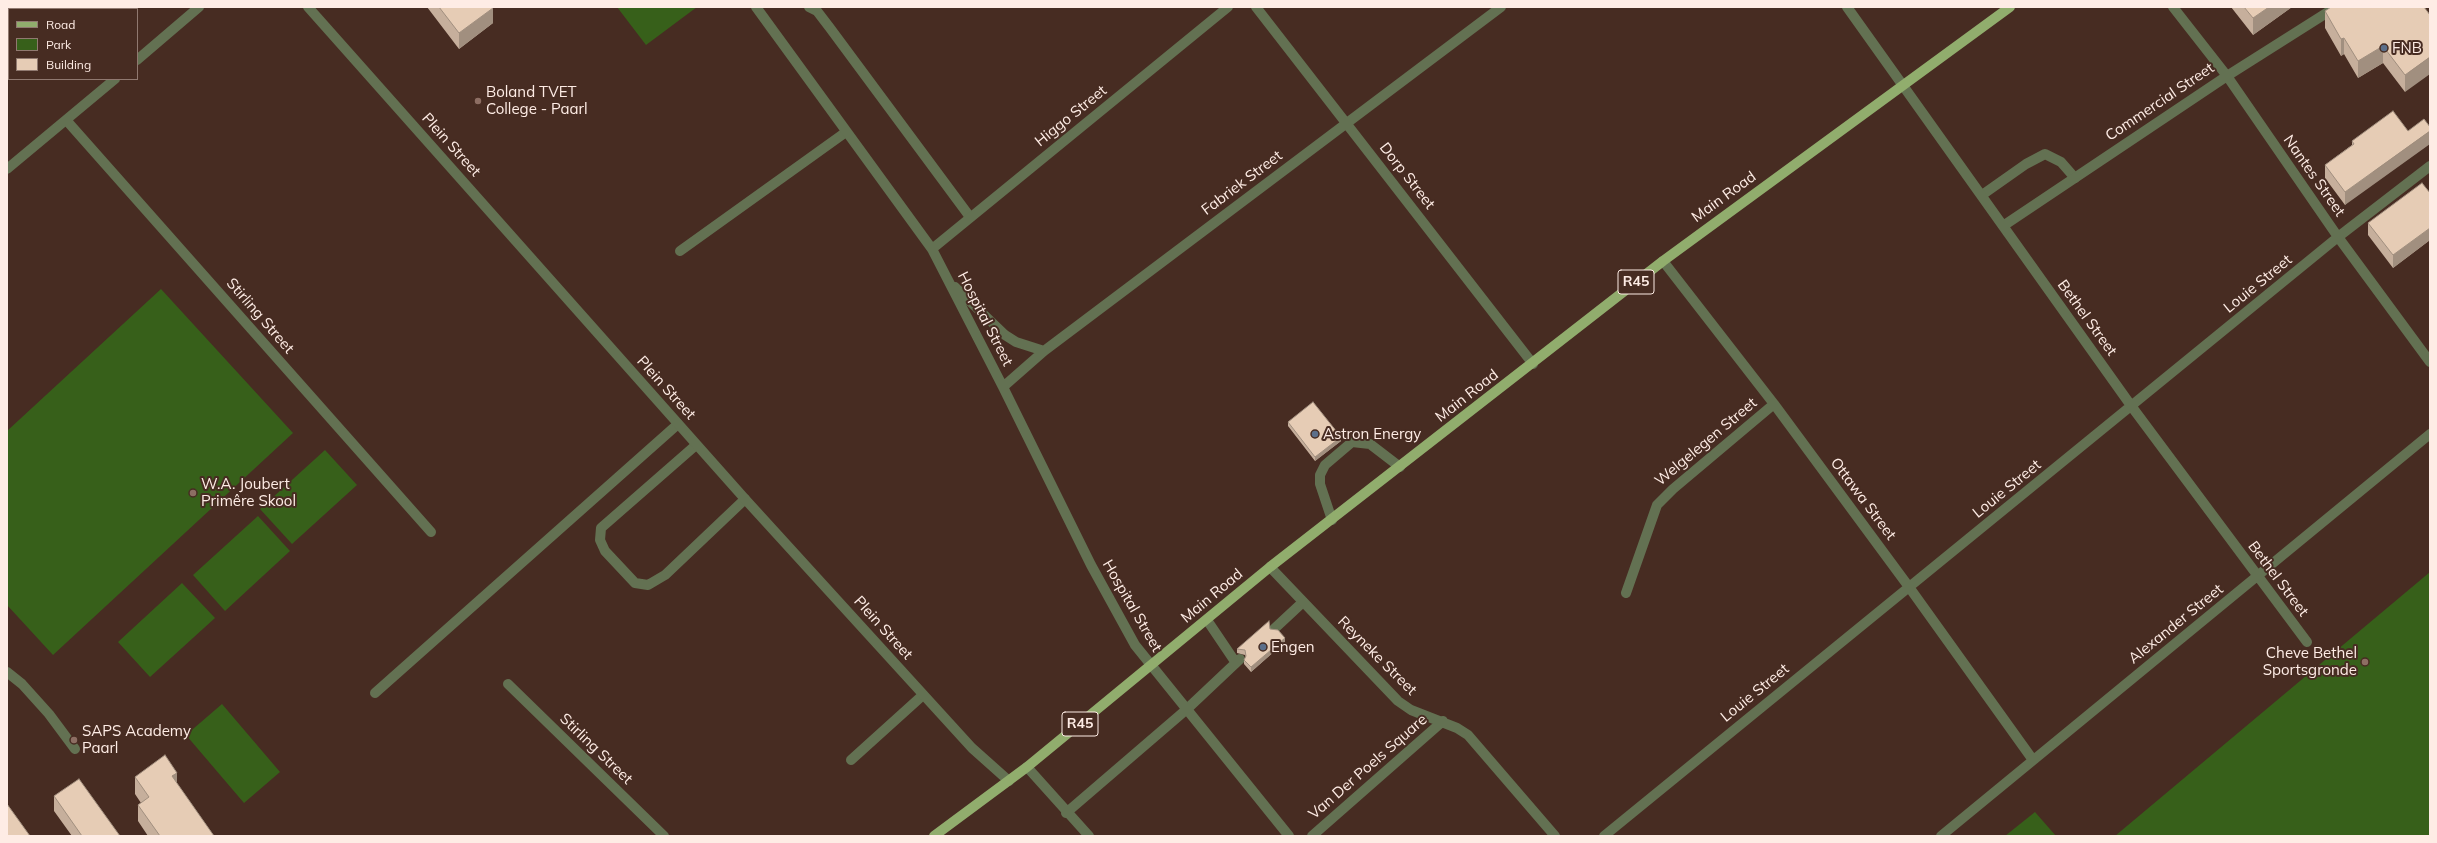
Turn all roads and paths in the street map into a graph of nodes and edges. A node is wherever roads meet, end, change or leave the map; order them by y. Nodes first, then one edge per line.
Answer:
1 (199, 7) edge
2 (308, 7) edge
3 (756, 7) edge
4 (809, 7) edge
5 (1228, 7) edge
6 (1256, 7) edge
7 (1502, 7) edge
8 (1847, 7) edge
9 (2010, 7) edge
10 (2173, 7) edge
11 (2336, 7) edge
12 (138, 59) edge
13 (2226, 76) junction
14 (114, 80) edge
15 (1903, 85) junction
16 (67, 120) junction
17 (1346, 122) junction
18 (846, 132) junction
19 (2430, 166) edge
20 (7, 169) edge
21 (2075, 178) junction
22 (1982, 195) junction
23 (970, 217) junction
24 (2003, 226) junction
25 (2338, 237) junction
26 (932, 249) junction
27 (680, 251) dead end
28 (1663, 261) junction
29 (948, 280) junction
30 (1044, 351) junction
31 (2430, 362) edge
32 (1533, 364) junction
33 (1003, 387) junction
34 (1774, 404) junction
35 (2132, 407) junction
36 (678, 424) junction
37 (2430, 434) edge
38 (696, 444) junction
39 (1400, 467) junction
40 (745, 499) junction
41 (1332, 520) junction
42 (431, 532) dead end
43 (1270, 567) junction
44 (2258, 577) junction
45 (1909, 587) junction
46 (1626, 594) dead end
47 (1304, 602) junction
48 (1206, 620) junction
49 (1274, 629) edge
50 (2307, 642) dead end
51 (1151, 667) junction
52 (7, 672) edge
53 (508, 684) dead end
54 (375, 693) dead end
55 (923, 694) junction
56 (1187, 709) junction
57 (1443, 721) junction
58 (75, 749) dead end
59 (851, 760) dead end
60 (2033, 760) junction
61 (1027, 767) junction
62 (1009, 781) junction
63 (1066, 813) junction
64 (664, 836) edge
65 (934, 836) edge
66 (1089, 836) edge
67 (1289, 836) edge
68 (1312, 836) edge
69 (1555, 836) edge
70 (1604, 836) edge
71 (1941, 836) edge

1 - 12 street
2 - 36 street, Plein Street
3 - 18 street, Hospital Street
4 - 23 street
5 - 23 street, Higgo Street
6 - 17 street, Dorp Street
7 - 17 street, Fabriek Street
8 - 15 street, Bethel Street
9 - 15 main road, Main Road / R45
10 - 13 street, Nantes Street
11 - 13 street, Commercial Street
13 - 21 street, Commercial Street
13 - 25 street, Nantes Street
14 - 16 street
15 - 22 street, Bethel Street
15 - 28 main road, Main Road / R45
16 - 20 street
16 - 42 street, Stirling Street
17 - 30 street, Fabriek Street
17 - 32 street, Dorp Street
18 - 26 street, Hospital Street
18 - 27 street
19 - 25 street, Louie Street
21 - 22 street
21 - 24 street, Commercial Street
22 - 24 street, Bethel Street
23 - 26 street, Higgo Street
24 - 35 street, Bethel Street
25 - 31 street, Nantes Street
25 - 35 street, Louie Street
26 - 29 street, Hospital Street
28 - 32 main road, Main Road / R45
28 - 34 street, Ottawa Street
29 - 30 street
29 - 33 street, Hospital Street
30 - 33 street, Fabriek Street
32 - 39 main road, Main Road / R45
33 - 51 street, Hospital Street
34 - 45 street, Ottawa Street
34 - 46 street, Welgelegen Street
35 - 44 street, Bethel Street
35 - 45 street, Louie Street
36 - 38 street, Plein Street
36 - 54 street
37 - 44 street, Alexander Street
38 - 40 street, Plein Street
38 - 40 street
39 - 41 main road, Main Road / R45
39 - 41 street
40 - 55 street, Plein Street
41 - 43 main road, Main Road / R45
43 - 47 street, Reyneke Street
43 - 48 main road, Main Road / R45
44 - 50 street, Bethel Street
44 - 60 street, Alexander Street
45 - 60 street, Ottawa Street
45 - 70 street, Louie Street
47 - 49 street
47 - 57 street, Reyneke Street
48 - 51 main road, Main Road / R45
48 - 56 street
51 - 56 street
51 - 61 main road, Main Road / R45
52 - 58 street
53 - 64 street, Stirling Street
55 - 59 street
55 - 62 street, Plein Street
56 - 63 street
56 - 67 street
57 - 68 street, Van Der Poels Square
57 - 69 street, Reyneke Street
60 - 71 street, Alexander Street
61 - 62 main road, Main Road / R45
61 - 63 street
62 - 65 main road, Main Road / R45
63 - 66 street

